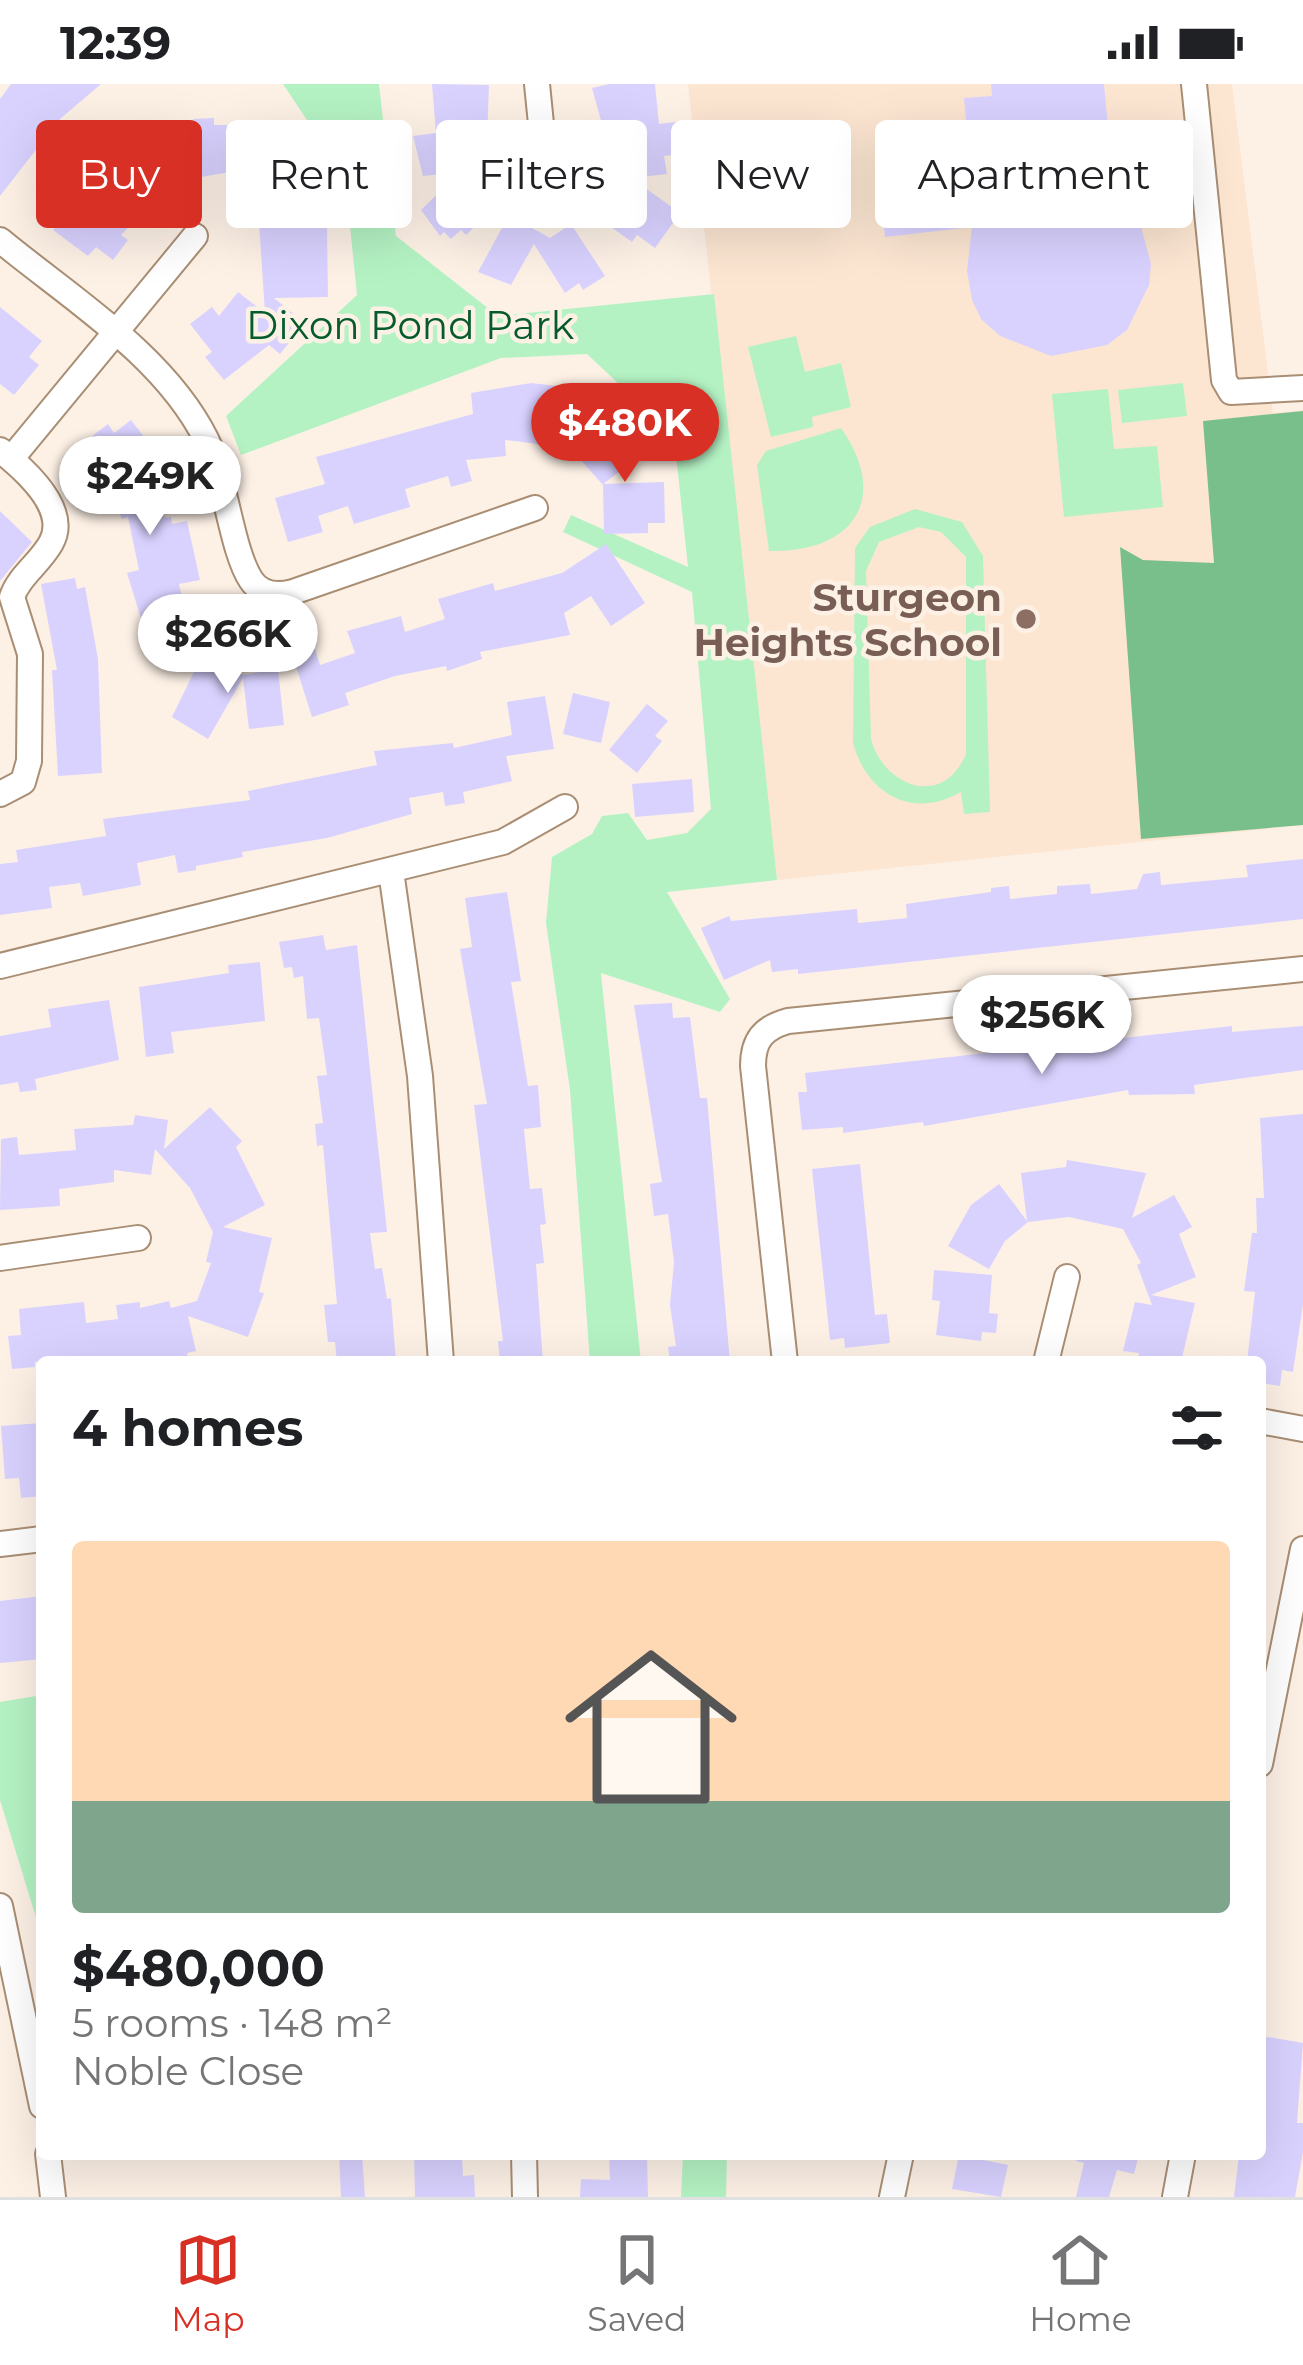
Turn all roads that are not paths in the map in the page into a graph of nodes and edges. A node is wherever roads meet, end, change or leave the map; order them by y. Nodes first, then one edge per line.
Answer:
1 (537, 84) edge
2 (1194, 84) edge
3 (540, 120) edge
4 (195, 236) dead end
5 (0, 240) edge
6 (113, 334) junction
7 (1303, 388) edge
8 (6, 455) edge
9 (535, 508) dead end
10 (6, 597) edge
11 (0, 794) edge
12 (565, 807) dead end
13 (391, 871) junction
14 (0, 966) edge
15 (1303, 969) edge
16 (138, 1238) dead end
17 (0, 1258) edge
18 (1066, 1277) dead end
19 (441, 1356) edge
20 (784, 1356) edge
21 (1047, 1356) edge
22 (1266, 1421) edge
23 (1303, 1429) edge
24 (36, 1540) edge
25 (0, 1544) edge
26 (1303, 1549) edge
27 (1266, 1734) edge
28 (0, 1906) edge
29 (36, 2077) edge
30 (49, 2160) edge
31 (524, 2160) edge
32 (901, 2160) edge
33 (1182, 2160) edge
34 (53, 2197) edge
35 (525, 2197) edge
36 (892, 2197) edge
37 (1174, 2197) edge

1 - 3 street
2 - 7 street
4 - 6 street
5 - 6 street
6 - 8 street
6 - 9 street
8 - 10 street
10 - 11 street
12 - 13 street
13 - 14 street
13 - 19 street
15 - 20 street
16 - 17 street
18 - 21 street
22 - 23 street
24 - 25 street
26 - 27 street
28 - 29 street
30 - 34 street
31 - 35 street
32 - 36 street
33 - 37 street

